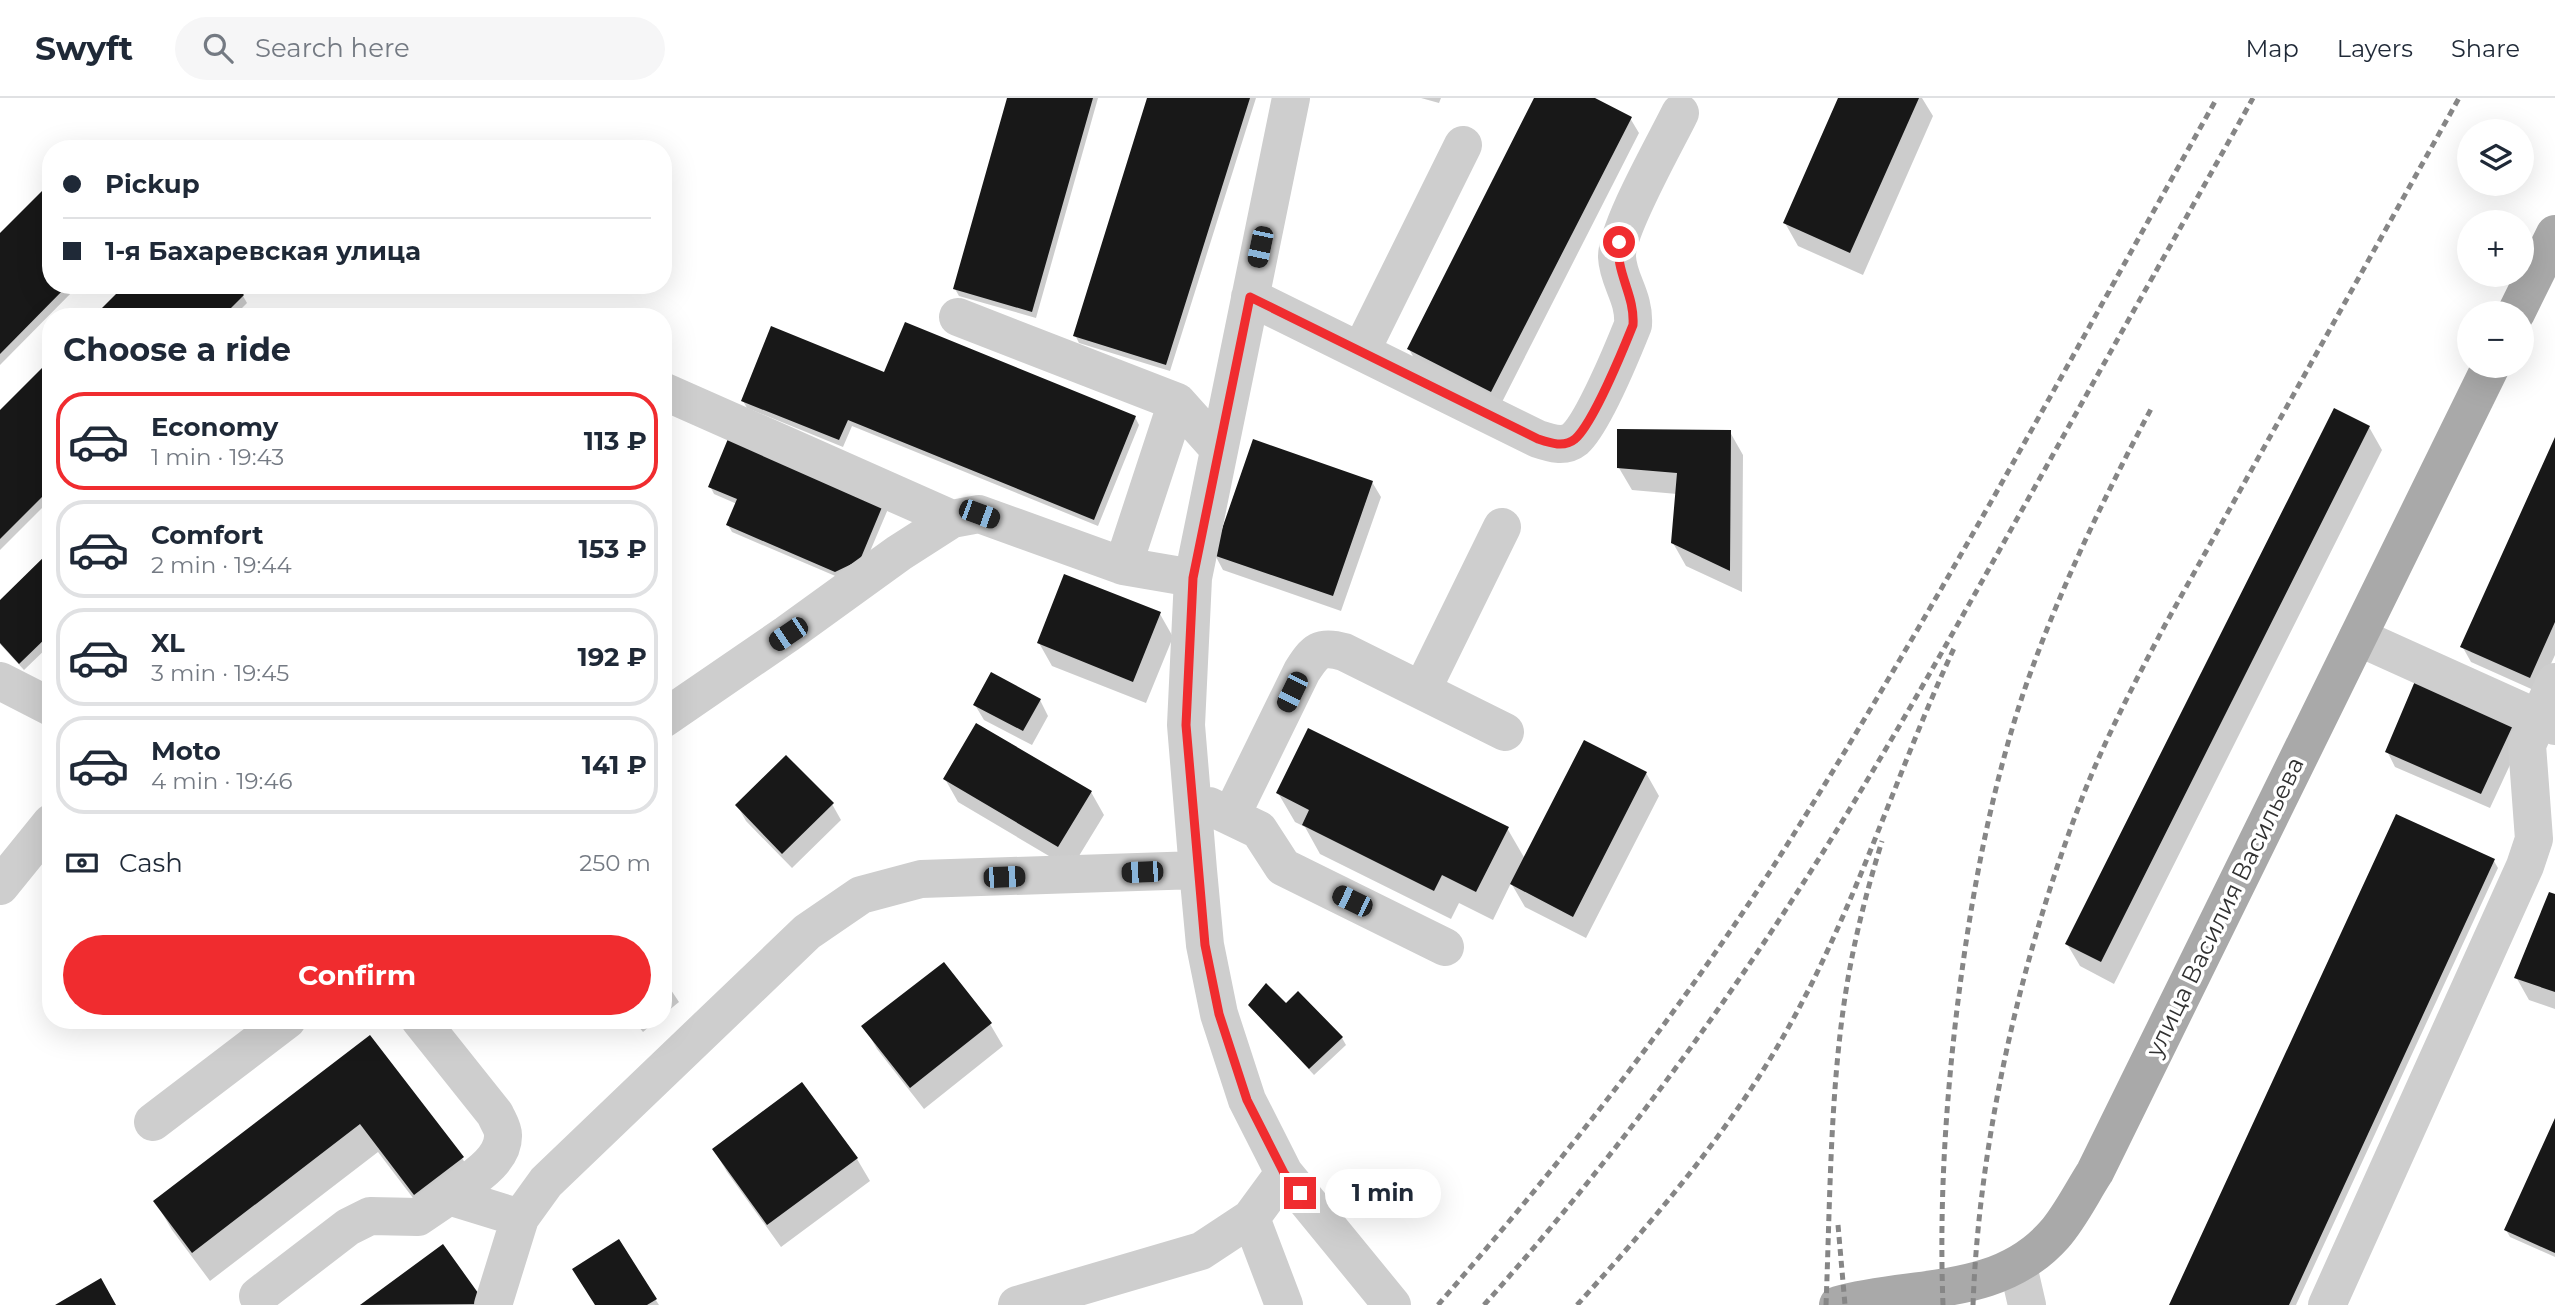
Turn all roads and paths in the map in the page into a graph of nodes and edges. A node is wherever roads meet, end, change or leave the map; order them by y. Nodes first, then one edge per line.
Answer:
1 (1291, 98) edge
2 (1680, 113) dead end
3 (1463, 145) dead end
4 (2555, 234) edge
5 (1250, 297) junction
6 (2522, 301) edge
7 (958, 317) dead end
8 (1361, 351) junction
9 (2485, 378) edge
10 (672, 395) edge
11 (1177, 402) junction
12 (1219, 449) junction
13 (952, 520) junction
14 (1502, 527) dead end
15 (1123, 566) junction
16 (1193, 578) junction
17 (2358, 637) junction
18 (0, 681) edge
19 (2555, 682) edge
20 (1422, 690) junction
21 (42, 702) edge
22 (672, 713) edge
23 (2547, 722) edge
24 (1505, 732) dead end
25 (1192, 797) junction
26 (1231, 816) junction
27 (42, 833) edge
28 (1198, 870) junction
29 (0, 886) edge
30 (1444, 947) dead end
31 (275, 1029) edge
32 (427, 1029) edge
33 (153, 1122) dead end
34 (1284, 1173) junction
35 (449, 1196) junction
36 (520, 1217) junction
37 (1251, 1218) junction
38 (2018, 1266) junction
39 (258, 1296) dead end
40 (493, 1305) edge
41 (1017, 1305) edge
42 (1284, 1305) edge
43 (1392, 1305) edge
44 (1838, 1305) edge
45 (2027, 1305) edge
46 (2327, 1305) edge

1 - 5 street
2 - 8 street
3 - 8 street
4 - 6 main road
5 - 8 street
5 - 12 street
7 - 11 street
9 - 17 main road, улица Василия Васильева
10 - 13 street
11 - 12 street
11 - 15 street
12 - 16 street
13 - 15 street
13 - 22 street
14 - 20 street
15 - 16 street
16 - 25 street
17 - 23 street
17 - 38 main road, улица Василия Васильева
18 - 21 street
19 - 23 street
20 - 24 street
20 - 26 street
23 - 46 street
25 - 26 street
25 - 28 street
26 - 30 street
27 - 29 street
28 - 34 street
28 - 36 street
31 - 33 street
32 - 35 street
34 - 37 street
34 - 43 street
35 - 36 street
35 - 39 street
36 - 40 street
37 - 41 street
37 - 42 street
38 - 44 main road, улица Василия Васильева
38 - 45 street

